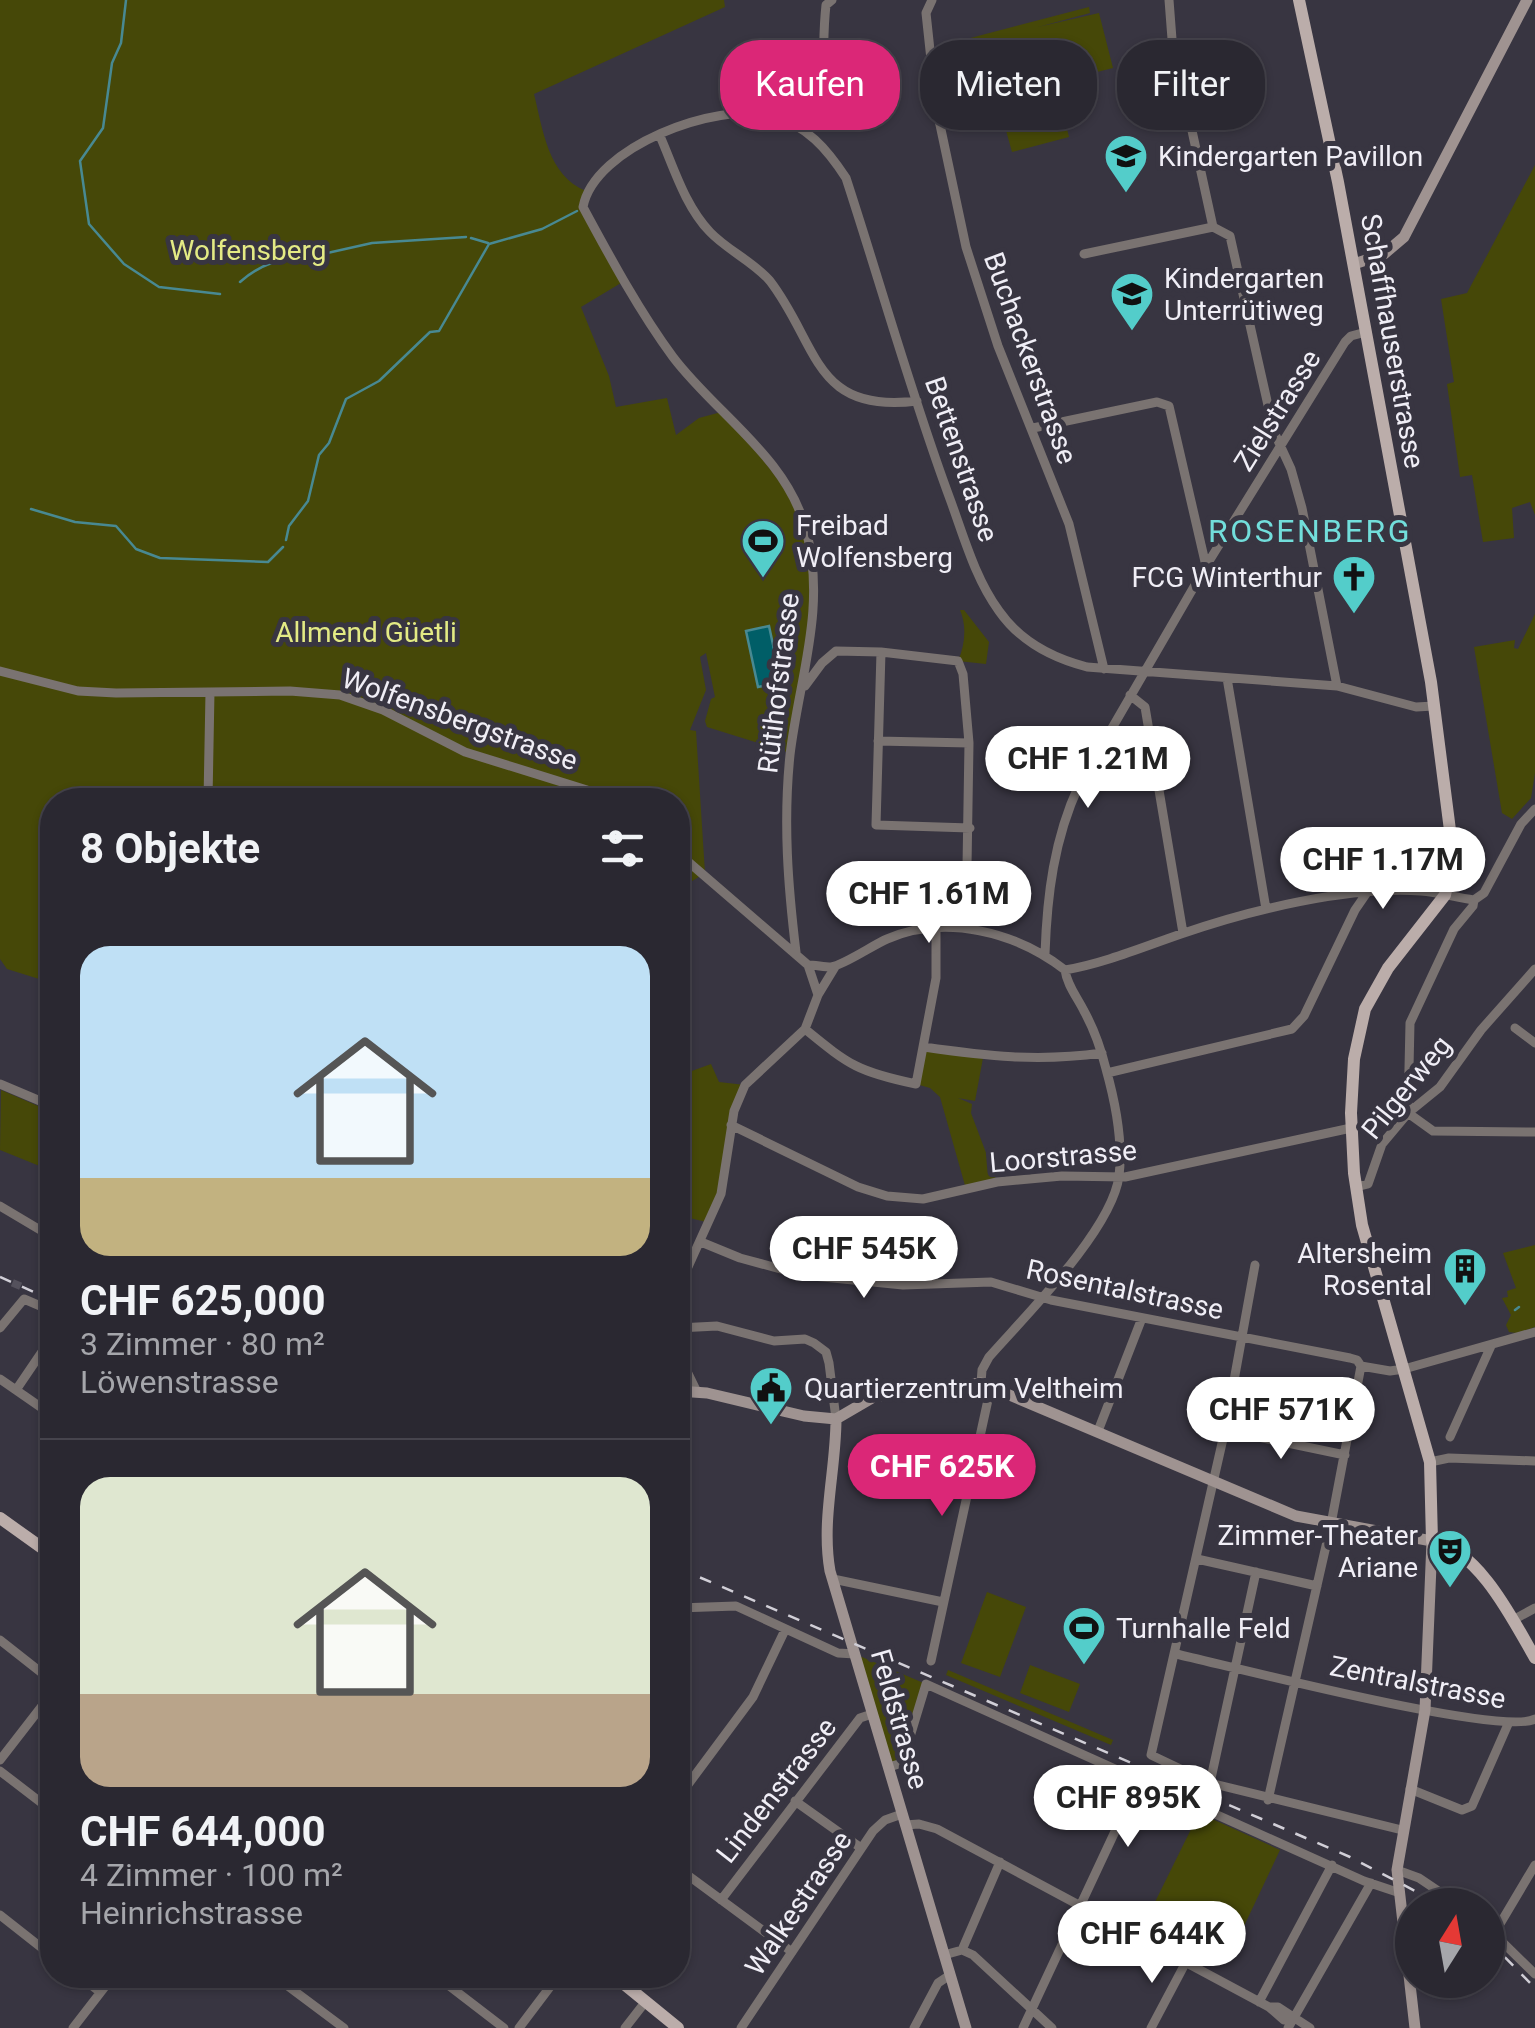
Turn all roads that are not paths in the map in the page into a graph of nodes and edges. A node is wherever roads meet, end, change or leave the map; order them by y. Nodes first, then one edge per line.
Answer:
1 (832, 0) edge
2 (932, 0) edge
3 (1169, 0) edge
4 (1300, 0) edge
5 (1527, 0) edge
6 (824, 40) edge
7 (720, 115) edge
8 (806, 130) edge
9 (660, 136) junction
10 (1213, 227) junction
11 (1084, 254) dead end
12 (1354, 264) junction
13 (1366, 332) junction
14 (917, 402) junction
15 (1033, 428) junction
16 (1281, 446) junction
17 (1206, 566) junction
18 (881, 652) junction
19 (1104, 668) junction
20 (0, 671) edge
21 (1144, 672) junction
22 (1228, 678) junction
23 (1337, 686) junction
24 (803, 688) junction
25 (210, 692) junction
26 (1130, 696) junction
27 (1434, 706) junction
28 (878, 741) junction
29 (969, 742) junction
30 (208, 788) edge
31 (581, 788) edge
32 (1535, 809) edge
33 (970, 828) junction
34 (690, 862) edge
35 (1366, 894) junction
36 (1445, 895) junction
37 (1474, 900) junction
38 (1266, 909) junction
39 (936, 926) junction
40 (966, 928) junction
41 (1183, 933) junction
42 (796, 952) junction
43 (1045, 954) junction
44 (808, 965) junction
45 (835, 967) junction
46 (1535, 969) edge
47 (1065, 970) junction
48 (818, 995) junction
49 (1516, 1028) dead end
50 (806, 1030) junction
51 (1535, 1043) edge
52 (924, 1046) junction
53 (1102, 1053) junction
54 (1108, 1073) junction
55 (0, 1084) edge
56 (40, 1101) edge
57 (1408, 1113) junction
58 (732, 1124) junction
59 (1351, 1128) junction
60 (1535, 1132) edge
61 (1119, 1176) junction
62 (1356, 1187) junction
63 (0, 1206) edge
64 (40, 1230) edge
65 (701, 1242) junction
66 (690, 1264) edge
67 (1255, 1264) dead end
68 (1042, 1297) junction
69 (40, 1306) edge
70 (1142, 1318) junction
71 (690, 1327) edge
72 (0, 1328) edge
73 (1535, 1332) edge
74 (1242, 1337) junction
75 (1491, 1346) junction
76 (40, 1355) edge
77 (1361, 1366) junction
78 (1404, 1370) junction
79 (690, 1376) edge
80 (0, 1379) edge
81 (986, 1384) junction
82 (16, 1390) junction
83 (690, 1392) edge
84 (698, 1392) junction
85 (40, 1407) edge
86 (836, 1419) junction
87 (1225, 1430) junction
88 (1098, 1431) junction
89 (1450, 1438) dead end
90 (1346, 1455) junction
91 (1535, 1461) edge
92 (1430, 1462) junction
93 (1214, 1483) junction
94 (0, 1518) edge
95 (1332, 1524) junction
96 (1432, 1542) junction
97 (40, 1546) edge
98 (1197, 1559) junction
99 (1256, 1572) junction
100 (833, 1579) junction
101 (1317, 1586) junction
102 (943, 1602) junction
103 (690, 1608) edge
104 (1535, 1608) edge
105 (1513, 1620) junction
106 (785, 1630) junction
107 (0, 1640) edge
108 (855, 1654) junction
109 (1176, 1654) junction
110 (1535, 1658) edge
111 (931, 1660) dead end
112 (1236, 1667) junction
113 (40, 1672) edge
114 (1296, 1681) junction
115 (40, 1708) edge
116 (1425, 1710) junction
117 (872, 1714) junction
118 (1535, 1719) edge
119 (1509, 1722) junction
120 (0, 1760) edge
121 (888, 1767) junction
122 (0, 1771) edge
123 (1140, 1778) junction
124 (690, 1782) edge
125 (1210, 1782) junction
126 (1410, 1789) junction
127 (1268, 1800) junction
128 (40, 1801) edge
129 (795, 1801) junction
130 (903, 1819) junction
131 (1402, 1830) junction
132 (861, 1848) junction
133 (1000, 1862) junction
134 (1535, 1864) edge
135 (1332, 1865) junction
136 (1396, 1870) junction
137 (690, 1877) edge
138 (1371, 1884) junction
139 (1397, 1888) edge
140 (1434, 1888) edge
141 (1395, 1891) edge
142 (720, 1900) junction
143 (1080, 1906) junction
144 (1505, 1910) edge
145 (0, 1915) edge
146 (1505, 1945) edge
147 (40, 1947) edge
148 (962, 1950) junction
149 (792, 1952) junction
150 (944, 1955) junction
151 (1186, 1962) junction
152 (1535, 1974) edge
153 (950, 1976) junction
154 (95, 1988) edge
155 (103, 1988) edge
156 (290, 1988) edge
157 (452, 1988) edge
158 (549, 1988) edge
159 (630, 1988) edge
160 (100, 1992) junction
161 (1411, 1998) edge
162 (646, 2001) junction
163 (1264, 2004) junction
164 (1032, 2010) junction
165 (1291, 2024) edge
166 (1155, 2026) edge
167 (74, 2028) edge
168 (344, 2028) edge
169 (504, 2028) edge
170 (519, 2028) edge
171 (625, 2028) edge
172 (678, 2028) edge
173 (741, 2028) edge
174 (914, 2028) edge
175 (966, 2028) edge
176 (1023, 2028) edge
177 (1052, 2028) edge
178 (1310, 2028) edge
179 (1415, 2028) edge

1 - 6 street
2 - 15 street, Buchackerstrasse
3 - 10 street
4 - 12 main road, Schaffhauserstrasse
5 - 12 street
7 - 9 street
8 - 14 street, Bettenstrasse
9 - 14 street
9 - 24 street, Rütihofstrasse
10 - 11 street
10 - 16 street
12 - 13 main road, Schaffhauserstrasse
13 - 16 street, Zielstrasse
13 - 27 main road, Schaffhauserstrasse
14 - 19 street, Bettenstrasse
15 - 17 street
15 - 19 street, Buchackerstrasse
16 - 17 street, Zielstrasse
16 - 23 street
17 - 21 street, Zielstrasse
18 - 24 street
18 - 28 street
18 - 29 street
19 - 21 street, Bettenstrasse
20 - 25 street, Wolfensbergstrasse
21 - 22 street, Bettenstrasse
21 - 26 street, Zielstrasse
22 - 23 street, Bettenstrasse
22 - 38 street
23 - 27 street, Bettenstrasse
24 - 42 street, Rütihofstrasse
25 - 30 street
25 - 31 street, Wolfensbergstrasse
26 - 41 street
26 - 43 street, Zielstrasse
27 - 36 main road, Schaffhauserstrasse
28 - 29 street
28 - 33 street
29 - 33 street
32 - 37 street
33 - 40 street
34 - 42 street
35 - 36 street
35 - 38 street
35 - 54 street
36 - 37 street
36 - 59 main road
37 - 57 street
38 - 41 street
39 - 40 street
39 - 45 street
39 - 52 street
40 - 43 street
41 - 47 street
42 - 44 street
43 - 47 street
44 - 45 street
44 - 48 street
45 - 48 street
46 - 57 street, Pilgerweg
47 - 53 street
48 - 50 street
49 - 51 street
50 - 52 street
50 - 58 street
52 - 53 street
53 - 54 street
54 - 61 street
55 - 56 street
57 - 60 street
57 - 62 street, Pilgerweg
58 - 61 street, Loorstrasse
58 - 65 street
59 - 61 street, Loorstrasse
59 - 62 main road
61 - 68 street
62 - 78 main road
63 - 64 street
65 - 66 street
65 - 68 street, Rosentalstrasse
67 - 74 street
68 - 70 street, Rosentalstrasse
68 - 81 street
69 - 72 street
70 - 74 street, Rosentalstrasse
70 - 88 street
71 - 86 street
73 - 75 street, Rosentalstrasse
74 - 77 street, Rosentalstrasse
74 - 87 street
75 - 78 street, Rosentalstrasse
75 - 89 street
76 - 82 street
77 - 78 street, Rosentalstrasse
77 - 90 street
78 - 92 main road
79 - 84 street
80 - 82 street
81 - 86 street
81 - 88 street
81 - 102 street
82 - 85 street
83 - 84 street
84 - 86 street
86 - 100 street, Feldstrasse
87 - 90 street
87 - 93 street
88 - 93 street
90 - 95 street
91 - 92 street
92 - 96 main road
93 - 95 street
93 - 98 street
94 - 97 main road
95 - 96 street
95 - 101 street
96 - 105 main road
96 - 116 street
98 - 99 street
98 - 109 street
99 - 101 street
99 - 112 street
100 - 102 street
100 - 108 street, Feldstrasse
101 - 114 street
102 - 111 street
103 - 106 street
104 - 105 street
105 - 110 main road
106 - 108 street
106 - 124 street
107 - 113 street
108 - 117 street, Feldstrasse
109 - 112 street, Zentralstrasse
109 - 125 street
112 - 114 street, Zentralstrasse
112 - 125 street
114 - 116 street, Zentralstrasse
114 - 127 street
115 - 120 street
116 - 119 street, Zentralstrasse
116 - 126 street
117 - 121 street, Feldstrasse
117 - 129 street, Lindenstrasse
118 - 119 street, Zentralstrasse
119 - 126 street
121 - 123 street
121 - 130 street, Feldstrasse
122 - 128 street
123 - 135 street
123 - 143 street
125 - 127 street
126 - 131 street
127 - 131 street
129 - 132 street
129 - 142 street, Lindenstrasse
130 - 132 street, Walkestrasse
130 - 133 street
130 - 150 street, Feldstrasse
131 - 136 street
132 - 149 street, Walkestrasse
133 - 143 street
133 - 148 street
134 - 144 street
135 - 138 street
135 - 163 street
136 - 139 street
136 - 140 street
137 - 142 street
138 - 141 street
138 - 165 street
142 - 149 street
143 - 151 street
143 - 164 street
145 - 147 street
146 - 152 street
148 - 150 street
148 - 164 street
149 - 173 street, Walkestrasse
150 - 153 street, Feldstrasse
151 - 163 street
151 - 166 street
153 - 174 street
153 - 175 street, Feldstrasse
154 - 160 street
155 - 160 street
156 - 168 street
157 - 169 street
158 - 170 street
159 - 162 main road
160 - 167 street
161 - 179 street
162 - 171 street
162 - 172 main road
163 - 165 street
164 - 176 street
164 - 177 street
165 - 178 street

